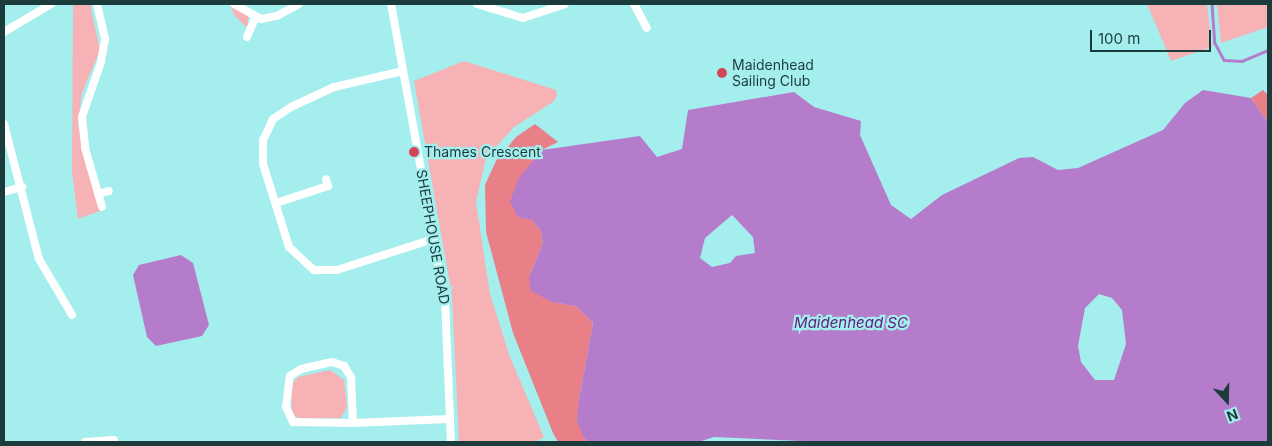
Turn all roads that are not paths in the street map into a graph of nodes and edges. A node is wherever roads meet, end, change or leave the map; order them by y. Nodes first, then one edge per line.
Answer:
1 (51, 4) edge
2 (97, 4) edge
3 (234, 4) edge
4 (299, 4) edge
5 (391, 4) edge
6 (477, 4) edge
7 (565, 4) edge
8 (634, 4) edge
9 (255, 18) junction
10 (647, 28) dead end
11 (4, 32) edge
12 (247, 37) dead end
13 (403, 71) junction
14 (4, 124) edge
15 (330, 183) dead end
16 (22, 187) junction
17 (109, 191) dead end
18 (4, 192) edge
19 (98, 194) junction
20 (276, 202) junction
21 (102, 207) dead end
22 (433, 239) junction
23 (72, 315) dead end
24 (449, 419) junction
25 (352, 423) junction
26 (114, 440) dead end
27 (86, 442) edge
28 (451, 442) edge

1 - 11 street
2 - 19 street
3 - 9 street
4 - 9 street
5 - 13 street, SHEEPHOUSE ROAD
6 - 7 street
8 - 10 street
9 - 12 street
13 - 20 street
13 - 22 street, SHEEPHOUSE ROAD
14 - 16 street
15 - 20 street
16 - 18 street
16 - 23 street
17 - 19 street
19 - 21 street
20 - 22 street
22 - 24 street, SHEEPHOUSE ROAD
24 - 25 street
24 - 28 street, SHEEPHOUSE ROAD
25 - 25 street
26 - 27 street

